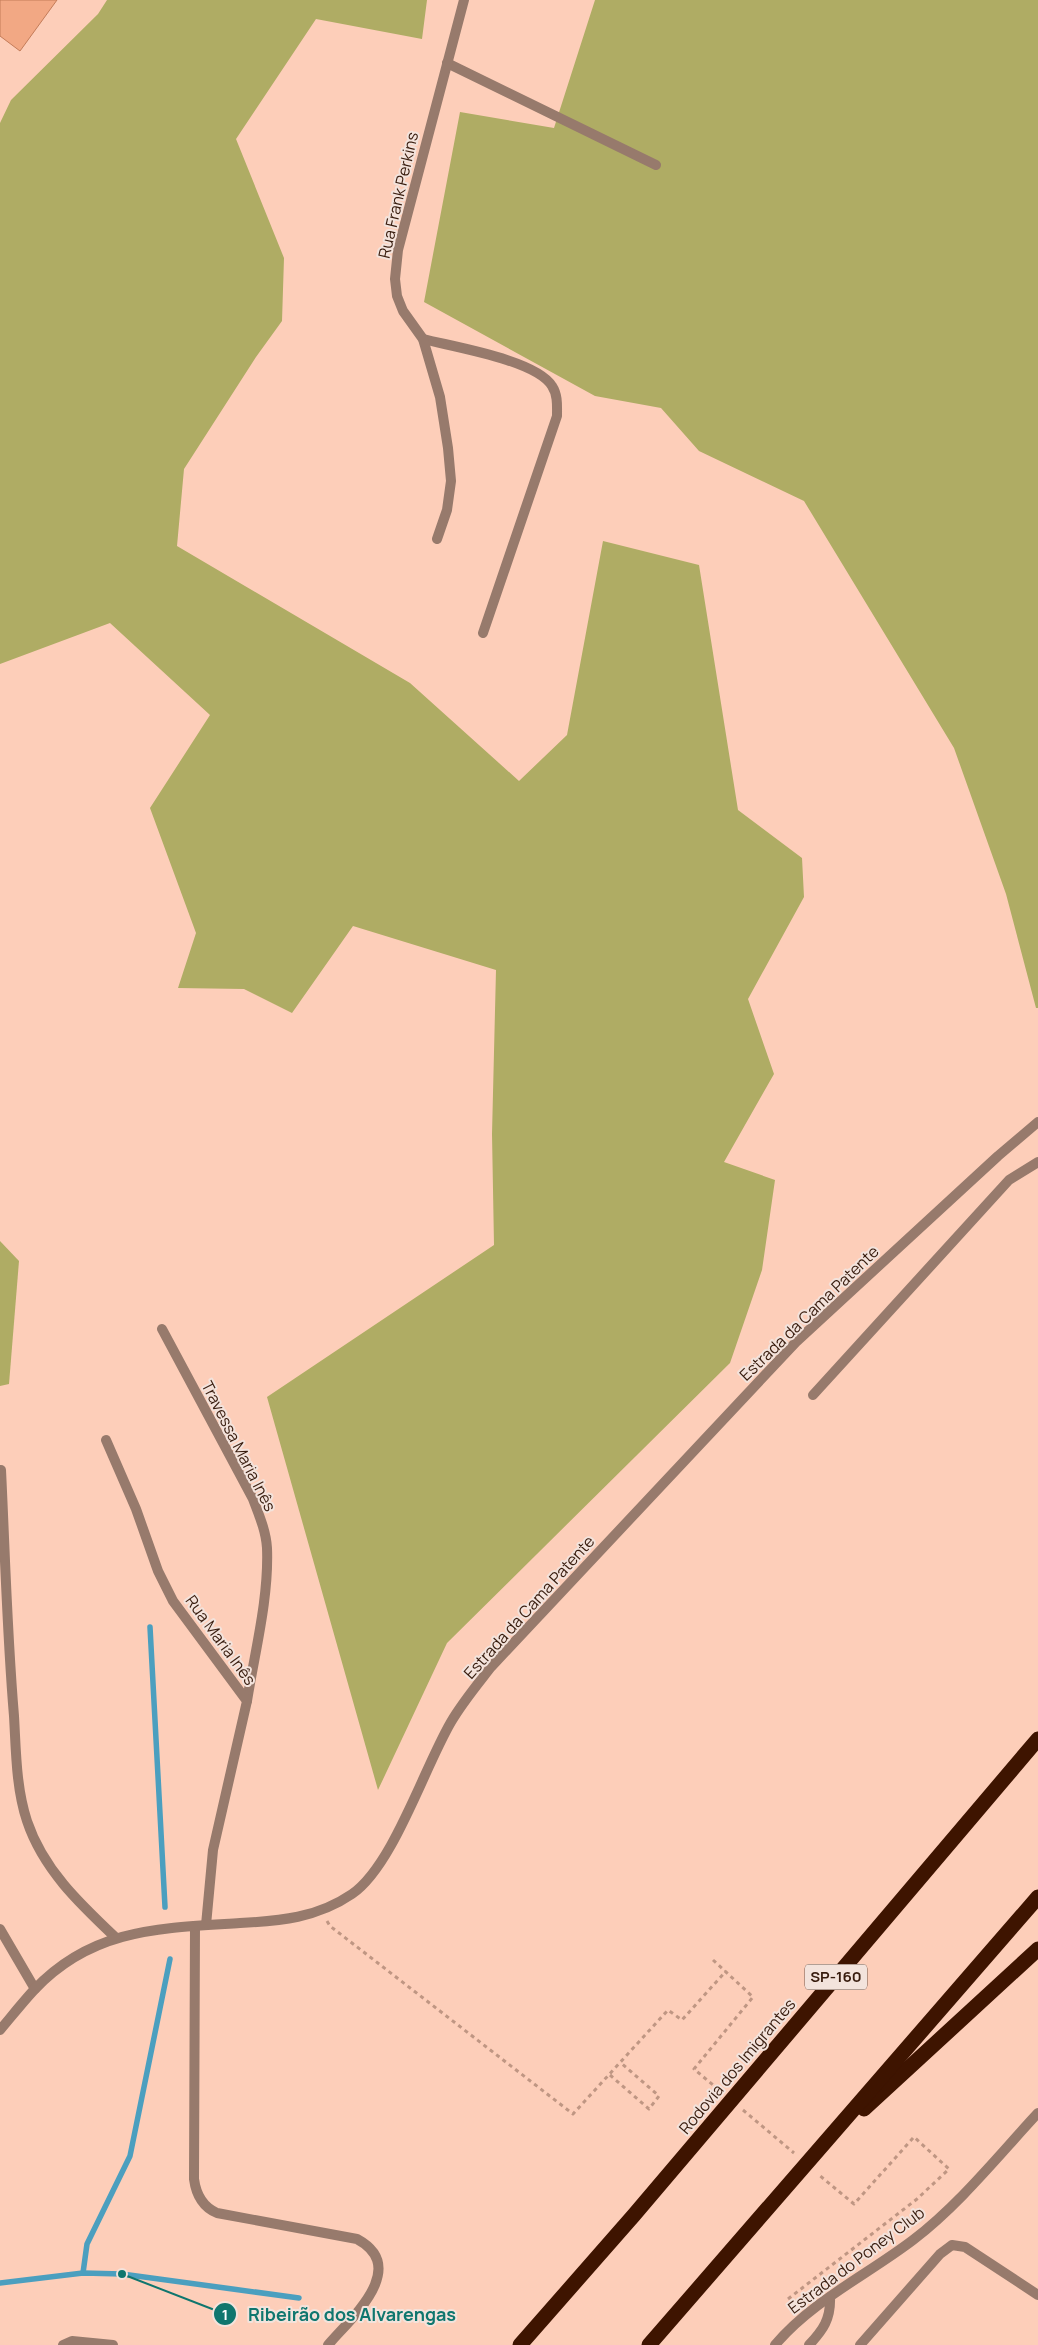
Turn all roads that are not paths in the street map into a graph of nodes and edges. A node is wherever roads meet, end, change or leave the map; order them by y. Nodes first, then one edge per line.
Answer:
1 (464, 0) edge
2 (447, 63) junction
3 (656, 165) dead end
4 (423, 339) junction
5 (436, 539) dead end
6 (483, 633) dead end
7 (1038, 1122) edge
8 (1038, 1162) edge
9 (162, 1329) dead end
10 (813, 1395) dead end
11 (106, 1440) dead end
12 (1, 1470) edge
13 (247, 1701) junction
14 (1038, 1740) edge
15 (1038, 1896) edge
16 (200, 1926) junction
17 (0, 1929) edge
18 (115, 1937) junction
19 (1038, 1949) edge
20 (35, 1989) junction
21 (0, 2030) edge
22 (1038, 2113) edge
23 (809, 2163) junction
24 (1038, 2295) edge
25 (830, 2297) junction
26 (63, 2345) edge
27 (113, 2345) edge
28 (328, 2345) edge
29 (520, 2345) edge
30 (649, 2345) edge
31 (774, 2345) edge
32 (809, 2345) edge
33 (860, 2345) edge

1 - 2 street, Rua Frank Perkins
2 - 3 street
2 - 4 street, Rua Frank Perkins
4 - 5 street, Rua Frank Perkins
4 - 6 street
7 - 16 street, Estrada da Cama Patente
8 - 10 street
9 - 13 street, Travessa Maria Inês
11 - 13 street, Rua Maria Inês
12 - 18 street
13 - 16 street, Rua Maria Inês
14 - 29 highway, Rodovia dos Imigrantes / SP-160
15 - 23 highway
16 - 18 street, Estrada da Cama Patente
16 - 28 street, Rua Maria Inês
17 - 20 street
18 - 20 street, Estrada da Cama Patente
19 - 23 highway
20 - 21 street, Estrada da Cama Patente
22 - 25 street, Estrada do Poney Club
23 - 30 highway
24 - 33 street
25 - 31 street, Estrada do Poney Club
25 - 32 street
26 - 27 street

